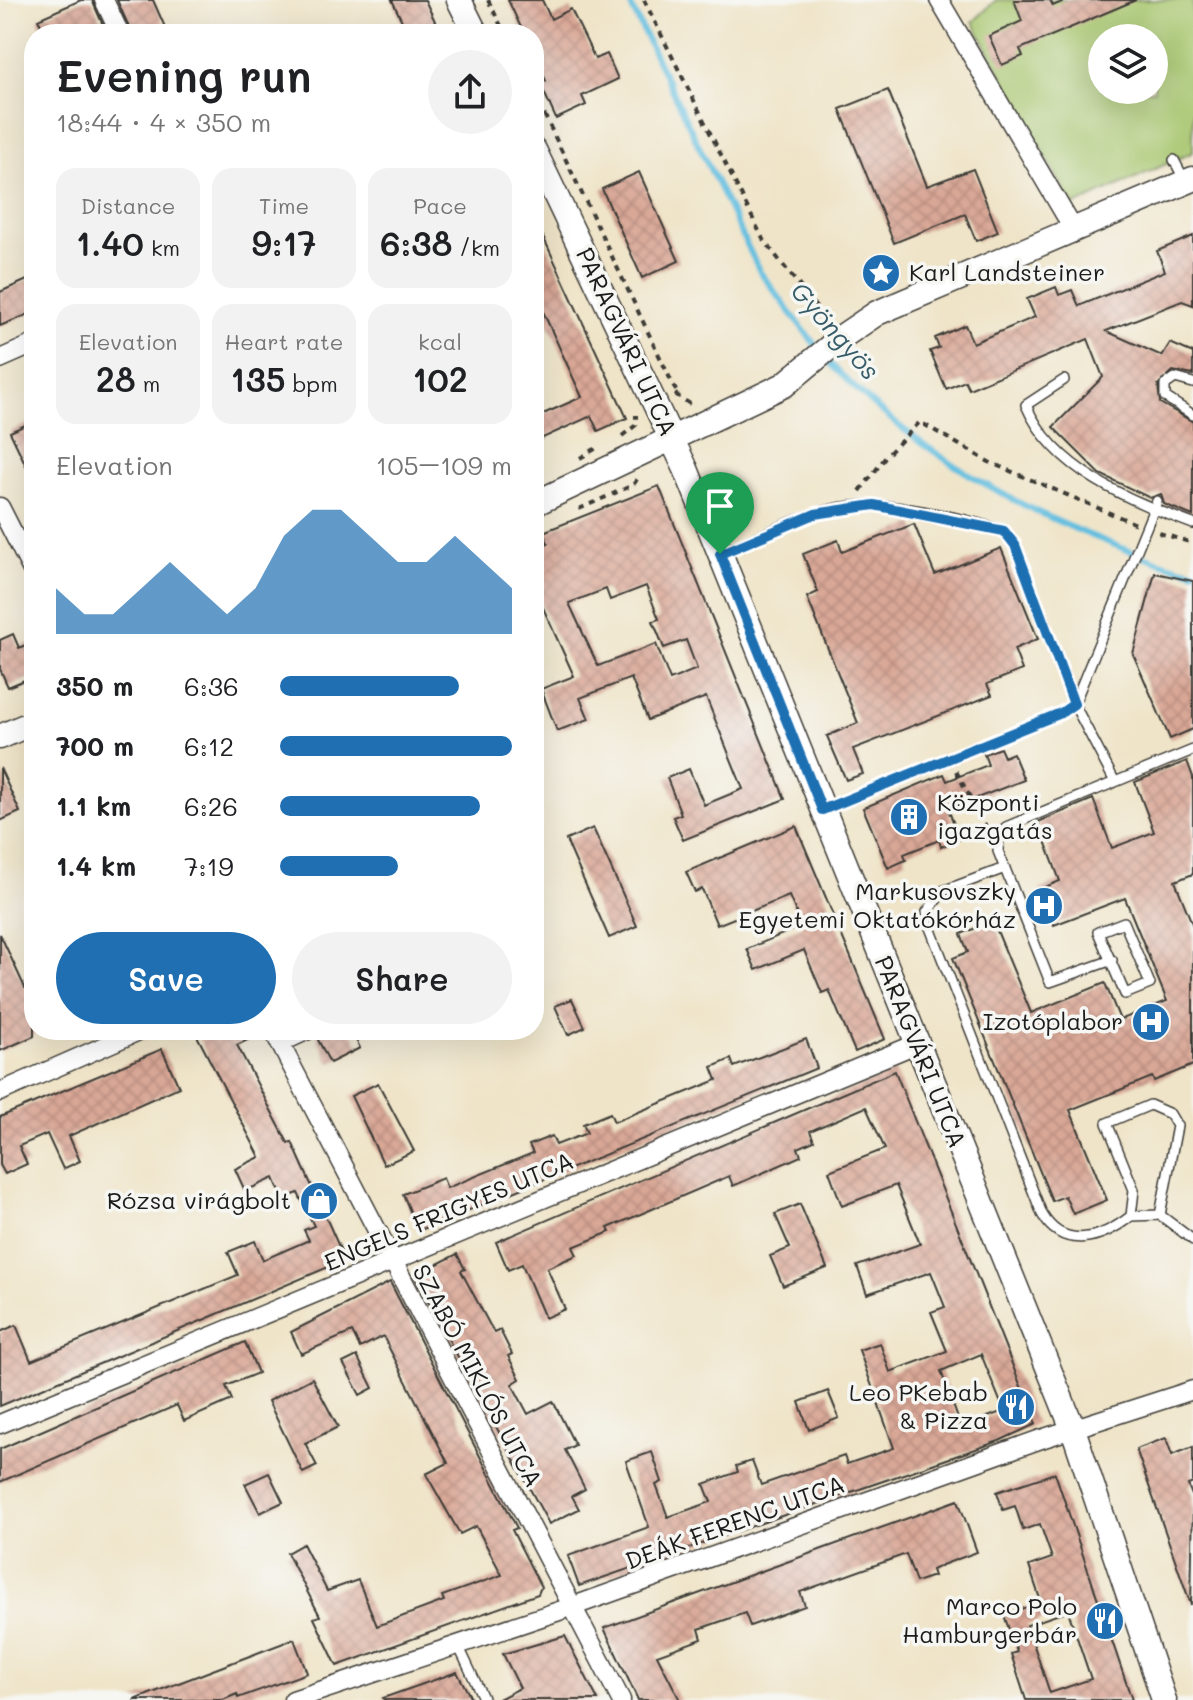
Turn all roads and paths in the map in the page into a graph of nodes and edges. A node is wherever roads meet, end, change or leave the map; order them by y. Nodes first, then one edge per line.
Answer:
1 (104, 0) edge
2 (459, 0) edge
3 (488, 0) edge
4 (644, 0) edge
5 (939, 0) edge
6 (115, 24) edge
7 (471, 24) edge
8 (500, 24) edge
9 (544, 114) edge
10 (1174, 160) dead end
11 (544, 171) edge
12 (1190, 180) edge
13 (1074, 230) junction
14 (843, 336) junction
15 (24, 348) edge
16 (0, 359) edge
17 (1064, 380) dead end
18 (1193, 383) edge
19 (677, 393) junction
20 (668, 397) dead end
21 (691, 403) dead end
22 (1193, 415) edge
23 (673, 439) junction
24 (642, 472) dead end
25 (544, 499) edge
26 (1155, 505) junction
27 (849, 506) junction
28 (0, 507) edge
29 (567, 514) dead end
30 (1193, 524) edge
31 (1145, 528) junction
32 (1193, 543) edge
33 (24, 554) edge
34 (720, 554) junction
35 (1074, 704) junction
36 (24, 726) edge
37 (0, 737) edge
38 (1193, 750) edge
39 (950, 759) junction
40 (1115, 782) junction
41 (822, 810) junction
42 (998, 851) junction
43 (1005, 868) junction
44 (1112, 960) junction
45 (118, 1040) edge
46 (278, 1040) edge
47 (916, 1044) junction
48 (0, 1092) edge
49 (1160, 1215) junction
50 (1131, 1216) junction
51 (1193, 1240) edge
52 (391, 1262) junction
53 (1193, 1390) edge
54 (0, 1424) edge
55 (1073, 1429) junction
56 (571, 1607) junction
57 (458, 1645) junction
58 (293, 1700) edge
59 (484, 1700) edge
60 (621, 1700) edge
61 (1164, 1700) edge

1 - 6 street
2 - 7 street
3 - 8 path
4 - 14 path
5 - 13 street
9 - 19 path
10 - 12 lane
11 - 23 street, PARAGVÁRI UTCA
12 - 13 street
13 - 14 street
14 - 23 street
15 - 16 street
17 - 26 lane
18 - 22 lane
19 - 20 path
19 - 21 path
23 - 25 street
23 - 34 street, PARAGVÁRI UTCA
24 - 29 path
26 - 30 lane
26 - 31 lane
27 - 31 path
27 - 34 lane
27 - 35 lane
28 - 33 street
31 - 32 path
31 - 35 lane
34 - 41 street, PARAGVÁRI UTCA
35 - 39 lane
35 - 40 lane
36 - 37 street
38 - 40 lane
39 - 41 lane
39 - 42 path
40 - 42 lane
41 - 47 street, PARAGVÁRI UTCA
42 - 43 lane
43 - 44 lane
43 - 50 lane
44 - 44 lane
45 - 48 street
46 - 52 street, SZABÓ MIKLÓS UTCA
47 - 52 street, ENGELS FRIGYES UTCA
47 - 55 street, PARAGVÁRI UTCA
49 - 50 lane
49 - 50 lane
49 - 51 lane
52 - 54 street, ENGELS FRIGYES UTCA
52 - 56 street, SZABÓ MIKLÓS UTCA
53 - 55 street, DEÁK FERENC UTCA
55 - 56 street, DEÁK FERENC UTCA
55 - 61 street, PARAGVÁRI UTCA
56 - 57 street, DEÁK FERENC UTCA
56 - 60 street, SZABÓ MIKLÓS UTCA
57 - 58 street, DEÁK FERENC UTCA
57 - 59 lane

